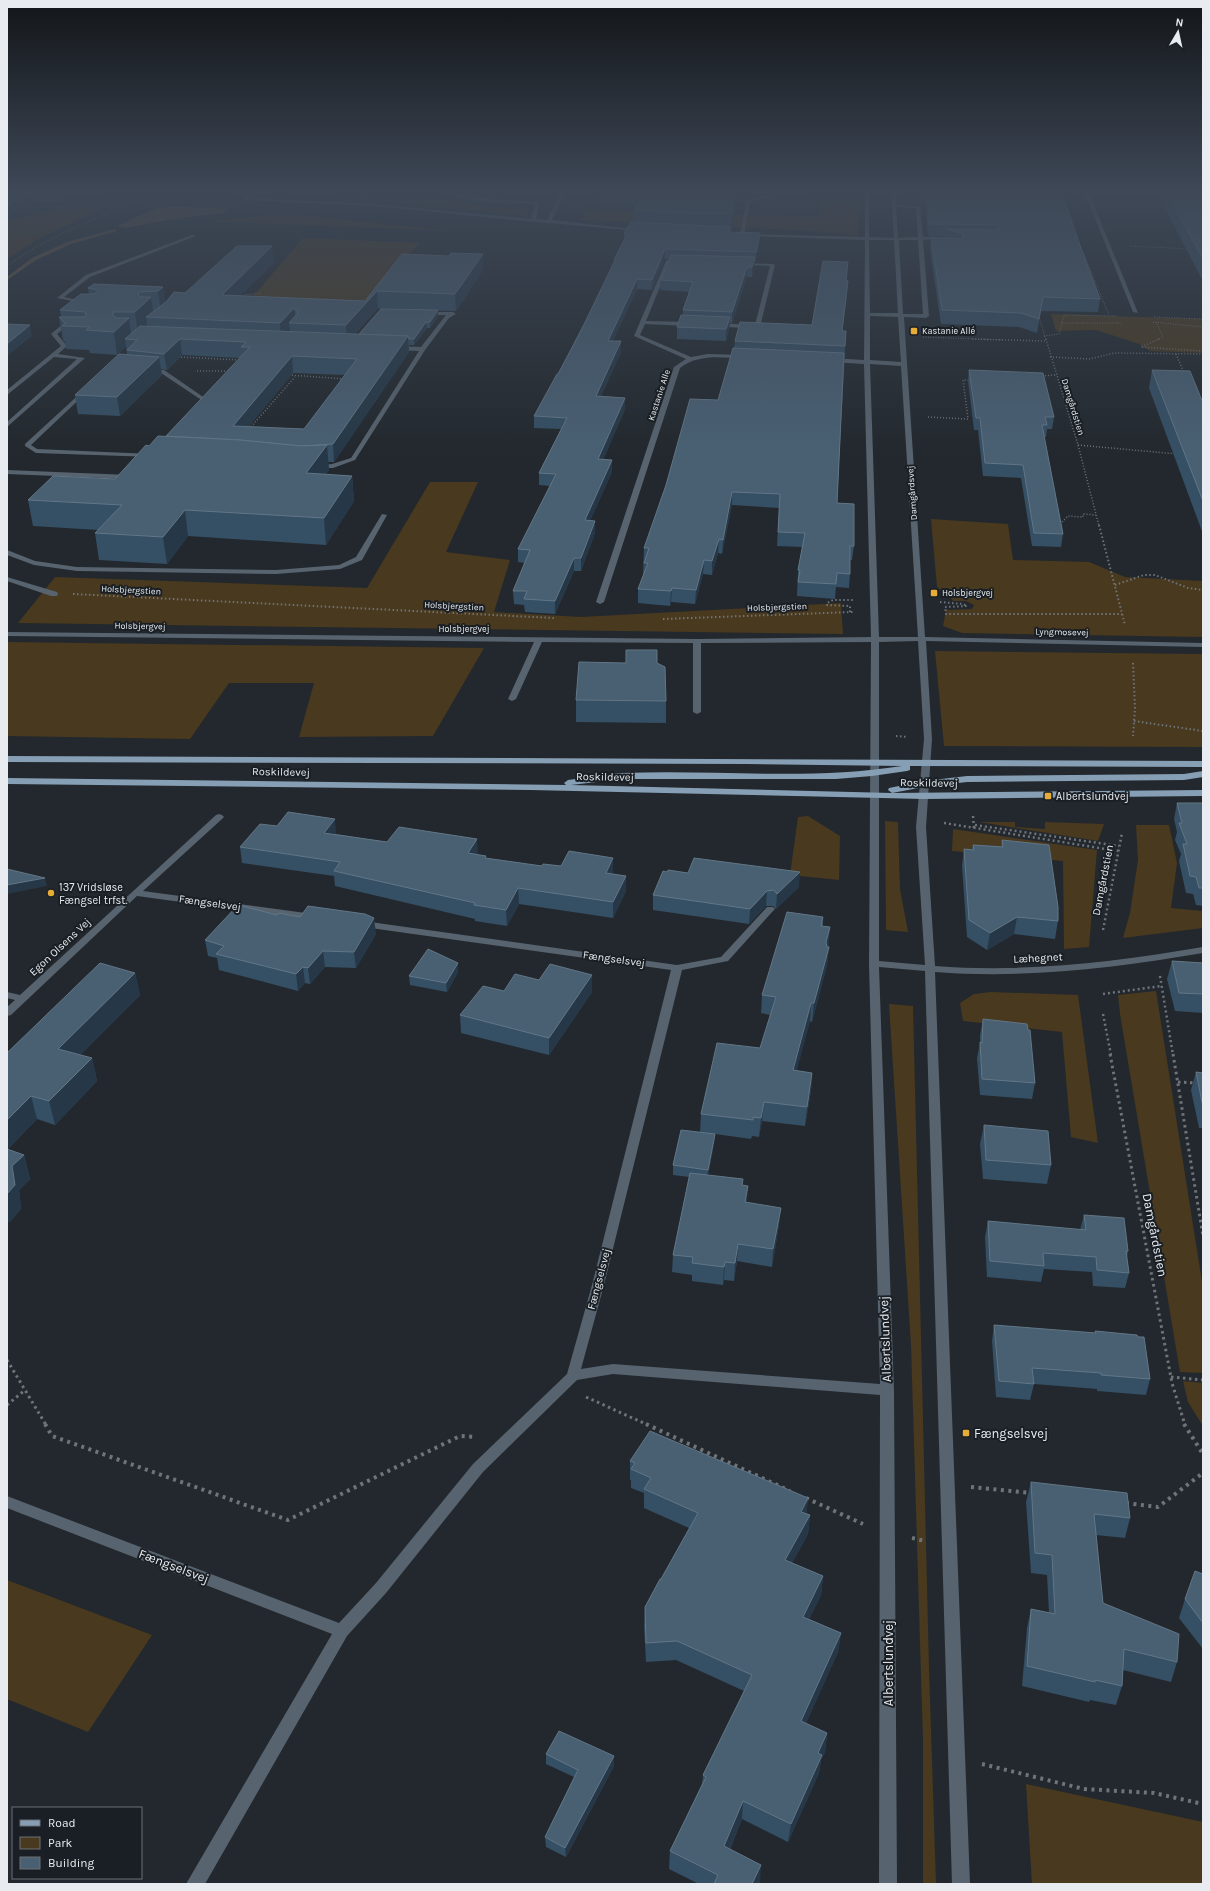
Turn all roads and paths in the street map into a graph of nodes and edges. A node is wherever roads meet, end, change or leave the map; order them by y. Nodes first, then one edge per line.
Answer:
1 (84, 279) edge
2 (660, 279) edge
3 (769, 279) edge
4 (867, 279) edge
5 (899, 279) edge
6 (924, 279) edge
7 (1094, 279) edge
8 (1122, 279) edge
9 (262, 293) dead end
10 (244, 300) edge
11 (84, 308) edge
12 (79, 312) edge
13 (1136, 312) dead end
14 (417, 313) edge
15 (867, 314) junction
16 (1038, 315) edge
17 (1109, 315) dead end
18 (901, 316) junction
19 (642, 322) junction
20 (1158, 322) dead end
21 (695, 325) edge
22 (711, 325) edge
23 (56, 336) junction
24 (64, 336) edge
25 (901, 336) junction
26 (1045, 341) junction
27 (386, 348) edge
28 (423, 349) junction
29 (1203, 351) edge
30 (1176, 354) junction
31 (1203, 354) edge
32 (53, 355) junction
33 (173, 357) edge
34 (750, 357) edge
35 (1050, 357) junction
36 (689, 358) junction
37 (827, 360) edge
38 (867, 362) junction
39 (904, 364) junction
40 (239, 366) edge
41 (140, 369) edge
42 (236, 371) edge
43 (164, 372) junction
44 (284, 374) edge
45 (1056, 375) junction
46 (1185, 375) edge
47 (295, 377) junction
48 (1036, 377) edge
49 (349, 379) edge
50 (970, 380) edge
51 (88, 388) edge
52 (7, 393) edge
53 (259, 409) edge
54 (266, 409) junction
55 (196, 413) edge
56 (908, 416) junction
57 (7, 425) edge
58 (248, 431) edge
59 (1078, 445) junction
60 (1179, 455) edge
61 (162, 457) edge
62 (311, 467) edge
63 (7, 472) edge
64 (130, 477) edge
65 (384, 515) dead end
66 (1096, 515) junction
67 (1062, 522) edge
68 (7, 552) edge
69 (7, 579) edge
70 (1115, 585) junction
71 (1203, 590) edge
72 (54, 594) joint
73 (856, 600) dead end
74 (600, 602) dead end
75 (949, 603) dead end
76 (1122, 614) junction
77 (554, 618) dead end
78 (656, 619) dead end
79 (1126, 627) dead end
80 (7, 634) edge
81 (539, 639) junction
82 (875, 639) junction
83 (920, 639) junction
84 (696, 641) junction
85 (1203, 645) edge
86 (1132, 657) dead end
87 (512, 699) dead end
88 (697, 712) dead end
89 (1134, 721) junction
90 (1203, 731) edge
91 (876, 735) junction
92 (1133, 736) dead end
93 (928, 739) junction
94 (7, 759) edge
95 (875, 763) junction
96 (926, 764) junction
97 (1203, 764) edge
98 (875, 774) junction
99 (1203, 774) edge
100 (7, 781) edge
101 (924, 784) junction
102 (530, 788) junction
103 (1203, 793) edge
104 (874, 794) junction
105 (924, 796) junction
106 (219, 817) dead end
107 (975, 825) dead end
108 (974, 829) dead end
109 (1122, 832) dead end
110 (1119, 846) junction
111 (1118, 851) junction
112 (135, 892) junction
113 (770, 909) dead end
114 (326, 919) edge
115 (349, 922) edge
116 (1102, 930) dead end
117 (1203, 950) edge
118 (874, 964) junction
119 (677, 968) junction
120 (930, 968) junction
121 (1167, 975) dead end
122 (1161, 986) junction
123 (1103, 994) dead end
124 (7, 995) edge
125 (22, 999) junction
126 (7, 1013) edge
127 (1103, 1014) dead end
128 (1177, 1082) junction
129 (1197, 1084) edge
130 (1201, 1212) edge
131 (1203, 1236) edge
132 (7, 1360) edge
133 (573, 1376) junction
134 (1171, 1377) junction
135 (1203, 1380) edge
136 (563, 1386) junction
137 (25, 1390) junction
138 (887, 1390) junction
139 (7, 1405) edge
140 (507, 1440) junction
141 (1203, 1454) edge
142 (1203, 1473) edge
143 (949, 1484) junction
144 (795, 1492) edge
145 (1034, 1494) edge
146 (802, 1496) edge
147 (7, 1502) edge
148 (1119, 1503) edge
149 (888, 1532) junction
150 (950, 1548) junction
151 (342, 1630) junction
152 (957, 1758) junction
153 (1203, 1804) edge
154 (195, 1884) edge
155 (888, 1884) edge
156 (961, 1884) edge

1 - 11 street
2 - 19 street
3 - 22 street
4 - 15 street
5 - 18 street, Damgårdsvej
6 - 18 street
7 - 17 path
8 - 13 street
9 - 10 path
12 - 23 street
14 - 28 street
15 - 18 street
15 - 38 street
16 - 26 path, Damgårdstien
18 - 25 street, Damgårdsvej
19 - 21 street
19 - 36 street
20 - 29 path
23 - 24 street
23 - 32 street
25 - 26 path
25 - 39 street, Damgårdsvej
26 - 35 path, Damgårdstien
27 - 28 street
28 - 62 street
30 - 31 path
30 - 35 path
30 - 46 path
32 - 52 street
32 - 57 street
33 - 40 path
34 - 36 street
35 - 45 path, Damgårdstien
36 - 74 street, Kastanie Alle
37 - 38 street
38 - 39 street
38 - 82 street
39 - 56 street, Damgårdsvej
41 - 43 street
42 - 43 path
43 - 55 street
44 - 47 path
45 - 48 path
45 - 59 path, Damgårdstien
47 - 49 path
47 - 54 path
50 - 56 path
51 - 61 street
53 - 54 path
54 - 58 path
56 - 83 street, Damgårdsvej
59 - 60 path
59 - 66 path, Damgårdstien
63 - 64 street
65 - 68 street
66 - 67 path
66 - 70 path, Damgårdstien
69 - 72 street
70 - 71 path
70 - 76 path, Damgårdstien
72 - 77 path, Holsbjergstien
73 - 78 path, Holsbjergstien
75 - 76 path
76 - 79 path, Damgårdstien
80 - 81 street, Holsbjergvej
81 - 84 street, Holsbjergvej
81 - 87 street
82 - 83 street, Holsbjergvej
82 - 84 street, Holsbjergvej
82 - 91 street
83 - 85 street, Lyngmosevej
83 - 93 street, Damgårdsvej
84 - 88 street
86 - 89 path
89 - 90 path
89 - 92 path
91 - 93 path
91 - 95 street
93 - 96 street, Damgårdsvej
94 - 95 main road, Roskildevej
95 - 96 main road, Roskildevej
95 - 98 street
96 - 97 main road, Roskildevej
96 - 98 main road
96 - 101 street, Damgårdsvej
98 - 102 main road
98 - 104 street
99 - 101 main road
100 - 102 main road, Roskildevej
101 - 104 main road
101 - 105 street, Damgårdsvej
102 - 104 main road, Roskildevej
103 - 105 main road, Roskildevej
104 - 105 main road, Roskildevej
104 - 118 street, Albertslundvej
105 - 120 street
106 - 112 street, Egon Olsens Vej
107 - 110 path
108 - 111 path
109 - 110 path, Damgårdstien
110 - 111 path, Damgårdstien
111 - 116 path, Damgårdstien
112 - 114 street, Fængselsvej
112 - 125 street, Egon Olsens Vej
113 - 119 street
115 - 119 street, Fængselsvej
117 - 120 street, Læhegnet
118 - 120 street, Læhegnet
118 - 138 street, Albertslundvej
119 - 133 street, Fængselsvej
120 - 143 street
121 - 122 path
122 - 123 path
122 - 128 path
124 - 125 street
125 - 126 street, Egon Olsens Vej
127 - 134 path, Damgårdstien
128 - 129 path
128 - 130 path
130 - 131 path
132 - 137 path
133 - 136 street, Fængselsvej
133 - 138 street
134 - 135 path
134 - 141 path, Damgårdstien
136 - 140 street, Fængselsvej
136 - 144 path
137 - 139 path
137 - 140 path
138 - 149 street, Albertslundvej
140 - 151 street, Fængselsvej
142 - 148 path
143 - 145 path
143 - 150 street
146 - 149 path
147 - 151 street, Fængselsvej
149 - 150 path
149 - 155 street, Albertslundvej
150 - 152 street
151 - 154 street, Fængselsvej
152 - 153 path
152 - 156 street

